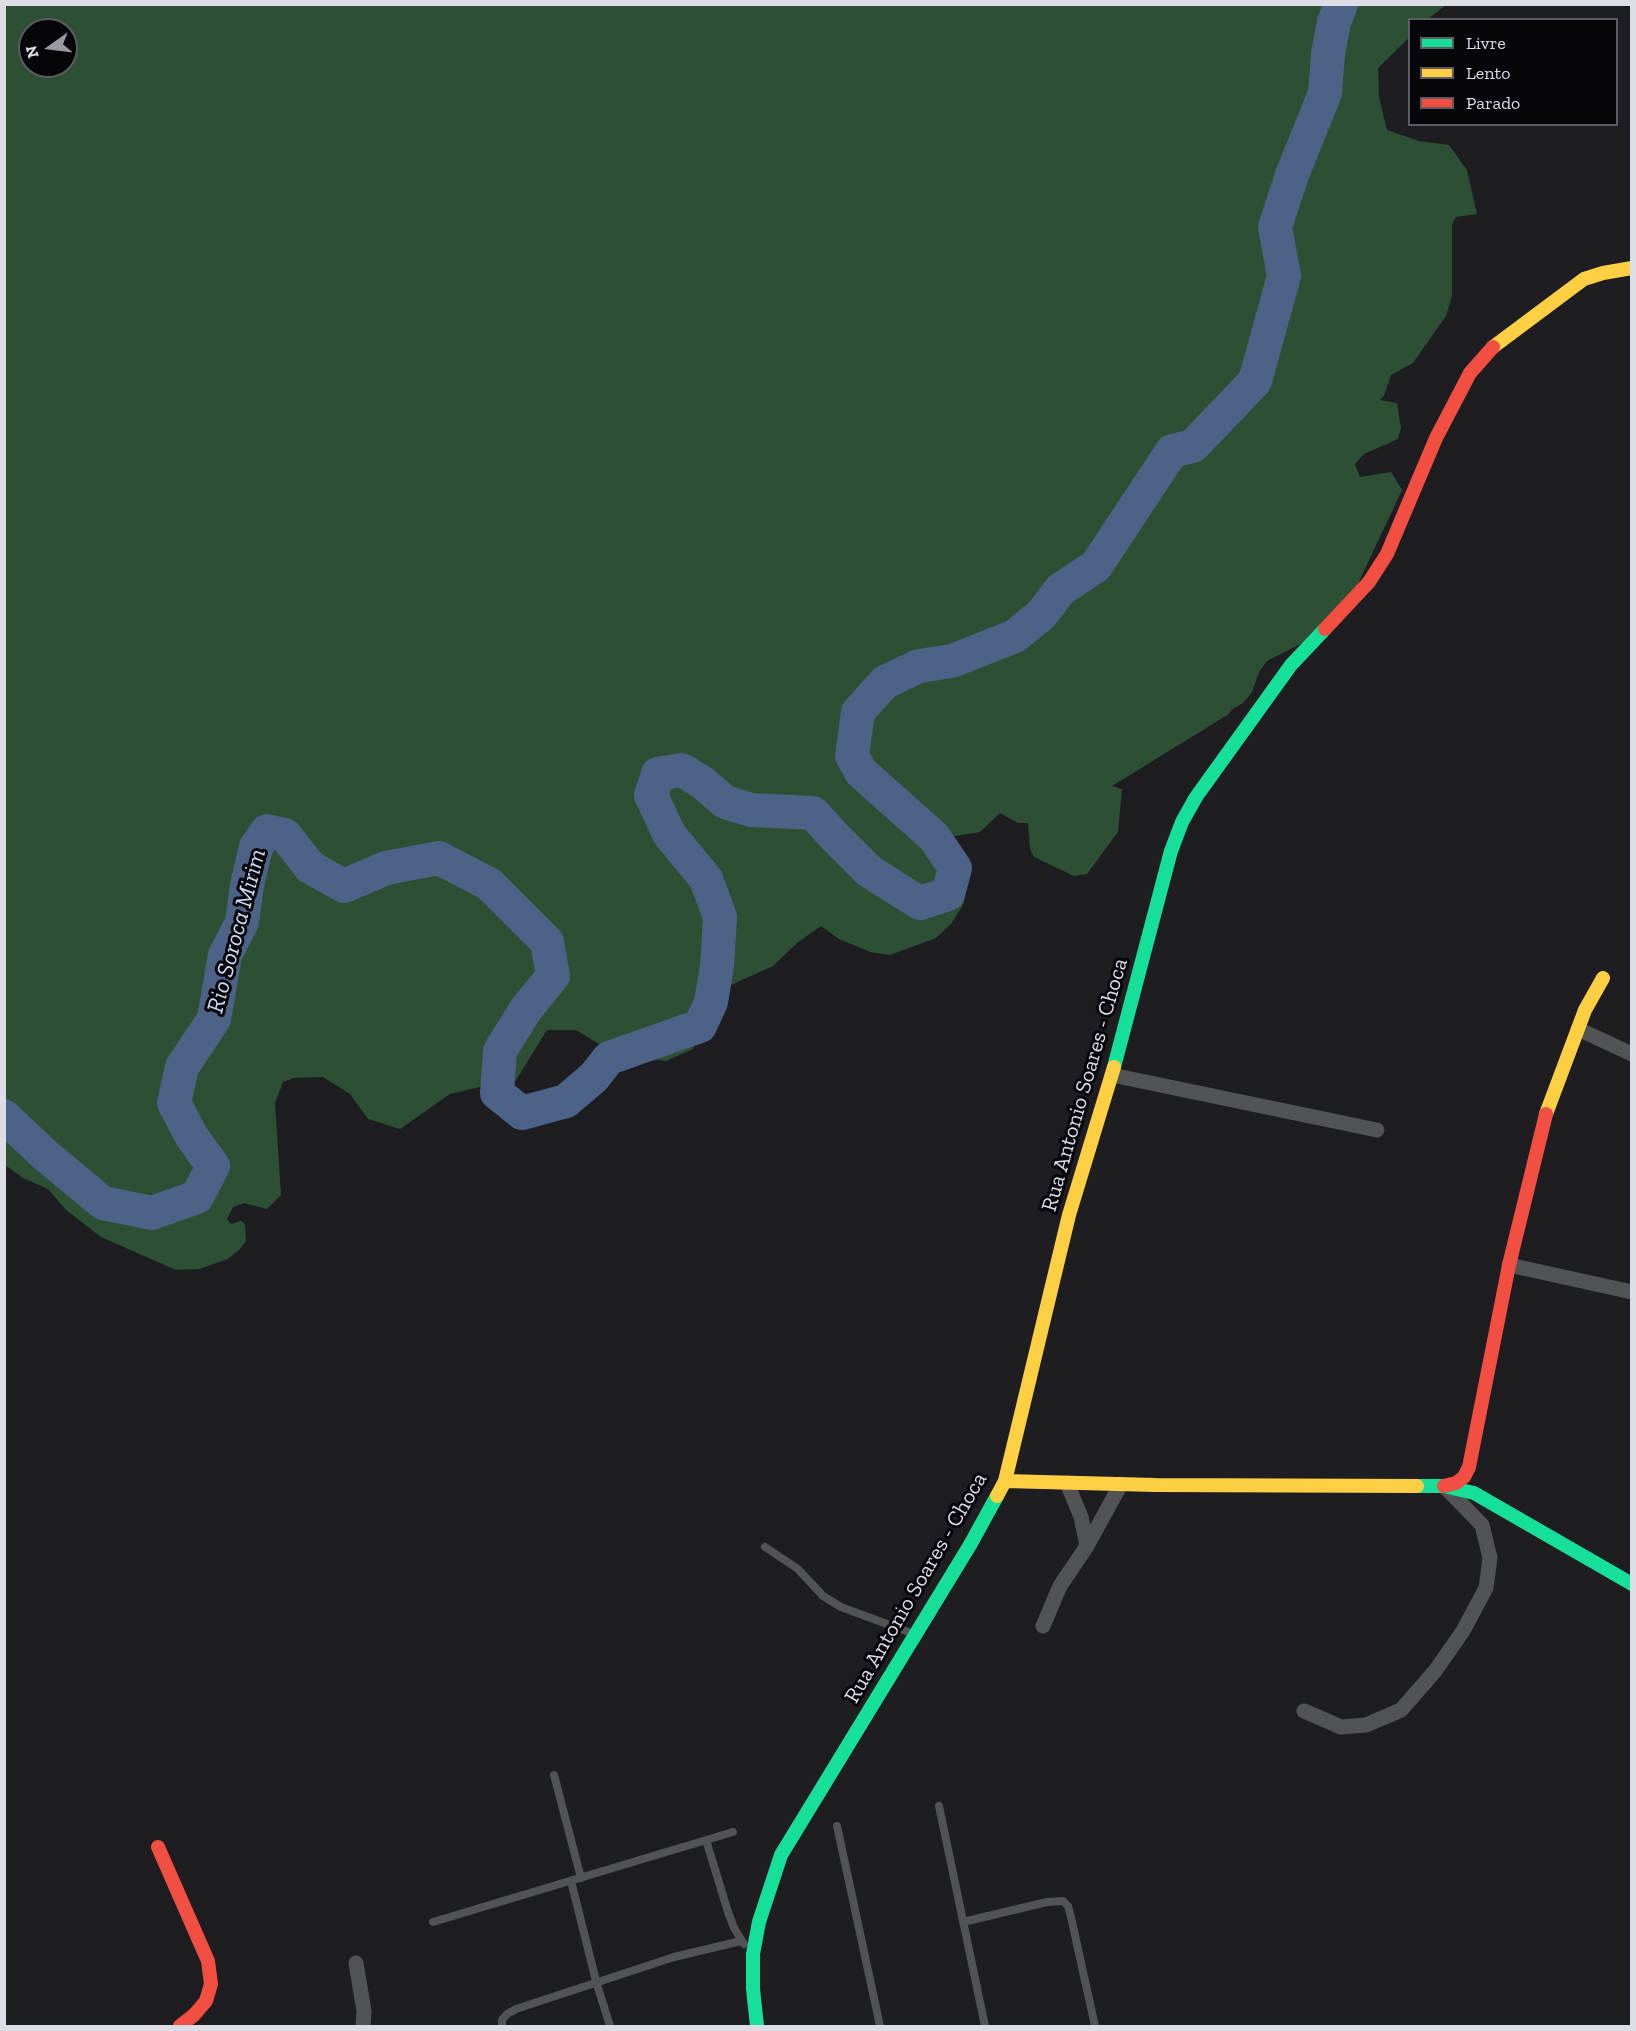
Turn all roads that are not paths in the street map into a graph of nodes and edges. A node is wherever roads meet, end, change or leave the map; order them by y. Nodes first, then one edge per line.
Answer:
1 (1632, 268) edge
2 (1603, 978) dead end
3 (1578, 1029) junction
4 (1632, 1054) edge
5 (1112, 1075) junction
6 (1377, 1131) dead end
7 (1509, 1265) junction
8 (1632, 1292) edge
9 (1005, 1481) junction
10 (1067, 1483) junction
11 (1122, 1484) junction
12 (1444, 1486) junction
13 (1087, 1546) junction
14 (765, 1547) dead end
15 (1632, 1584) edge
16 (1043, 1626) dead end
17 (915, 1635) junction
18 (1304, 1711) dead end
19 (554, 1775) dead end
20 (939, 1806) dead end
21 (837, 1826) dead end
22 (733, 1832) dead end
23 (706, 1840) junction
24 (158, 1847) dead end
25 (581, 1878) junction
26 (571, 1881) junction
27 (433, 1922) dead end
28 (963, 1922) junction
29 (741, 1941) junction
30 (753, 1954) junction
31 (356, 1963) dead end
32 (596, 1981) junction
33 (180, 2026) edge
34 (363, 2026) edge
35 (502, 2026) edge
36 (610, 2026) edge
37 (757, 2026) edge
38 (879, 2026) edge
39 (985, 2026) edge
40 (1095, 2026) edge

1 - 5 street, Rua Antonio Soares - Choca
2 - 3 street
3 - 4 street
3 - 7 street
5 - 6 street
5 - 9 street, Rua Antonio Soares - Choca
7 - 8 street
7 - 12 street
9 - 10 street
9 - 17 street, Rua Antonio Soares - Choca
10 - 11 street
10 - 13 street
11 - 12 street
11 - 13 street
12 - 15 street
12 - 18 street
13 - 16 street
14 - 17 lane
17 - 30 street, Rua Antonio Soares - Choca
19 - 25 lane
20 - 28 lane
21 - 38 lane
22 - 23 lane
23 - 25 lane
23 - 29 lane
24 - 33 street
25 - 26 lane
26 - 27 lane
26 - 32 lane
28 - 39 lane
28 - 40 lane
29 - 30 lane
29 - 32 lane
30 - 37 street, Rua Antonio Soares - Choca
31 - 34 street
32 - 35 lane
32 - 36 lane

